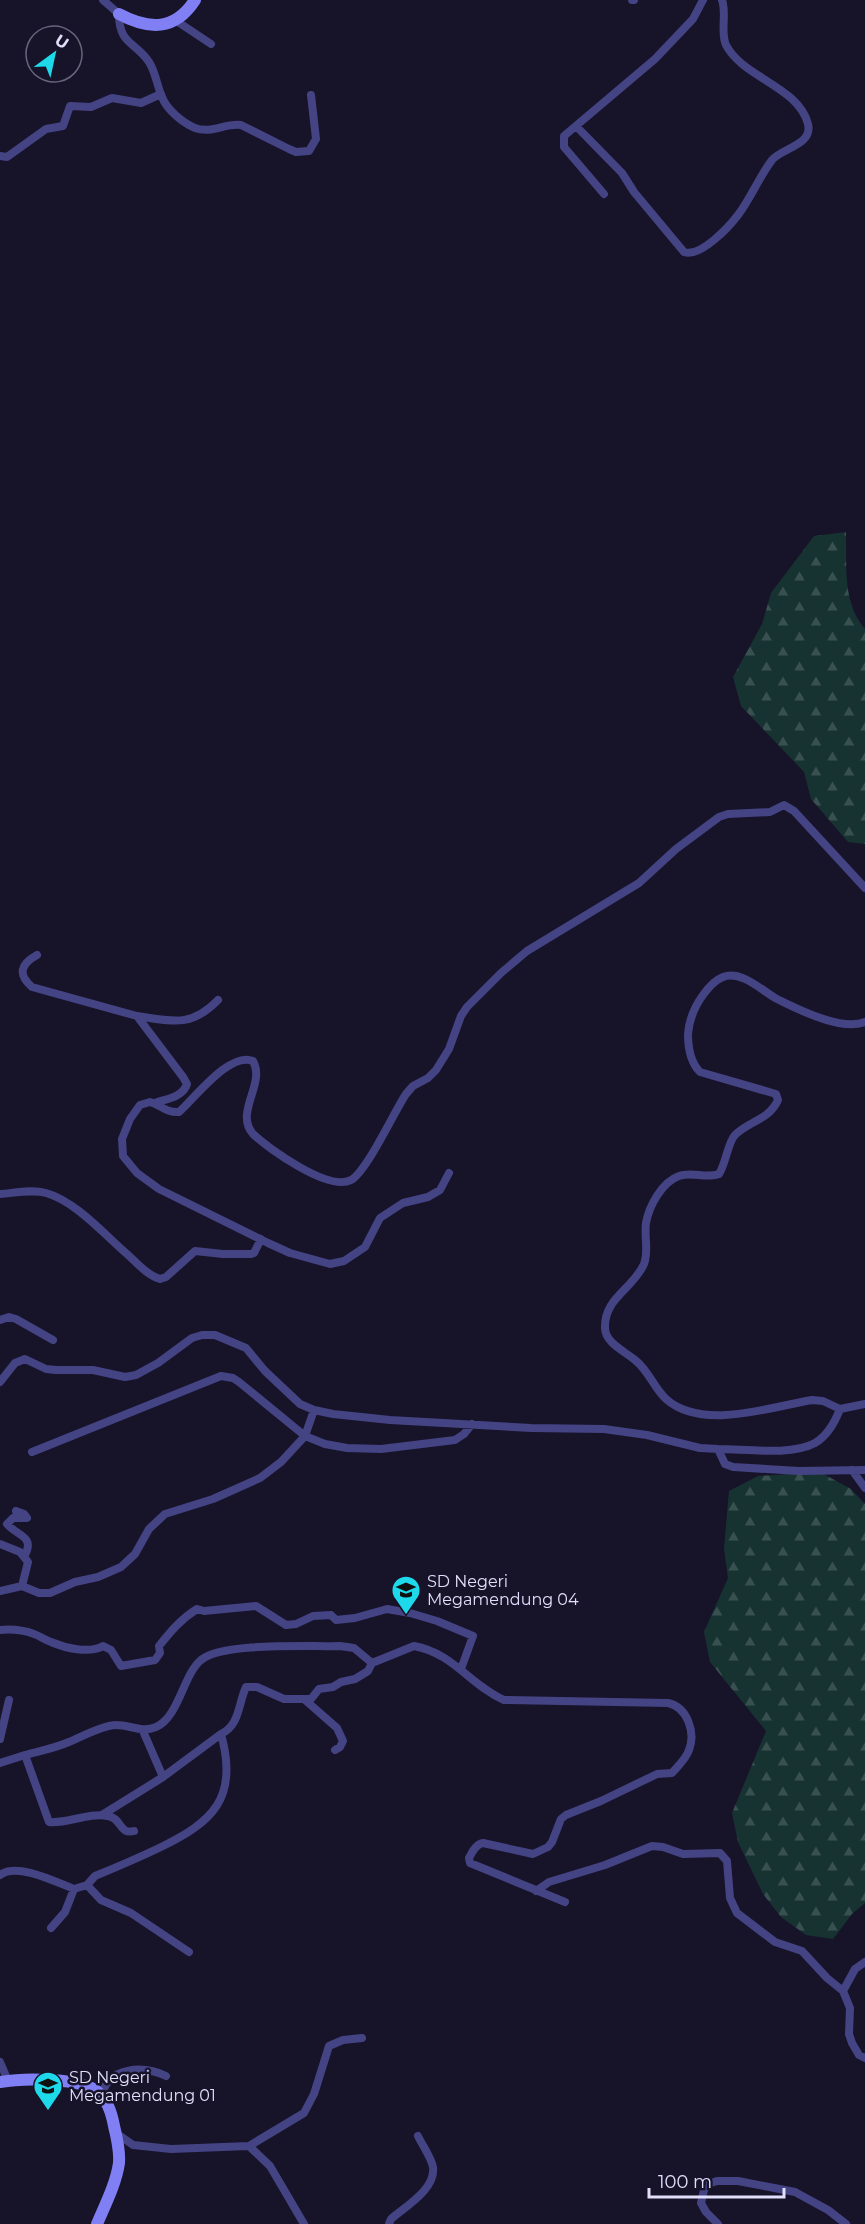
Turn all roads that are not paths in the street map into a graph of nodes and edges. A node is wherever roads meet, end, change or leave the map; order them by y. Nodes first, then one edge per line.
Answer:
1 (103, 0) edge
2 (195, 0) edge
3 (703, 0) edge
4 (722, 0) edge
5 (119, 14) junction
6 (175, 21) junction
7 (211, 44) dead end
8 (161, 94) junction
9 (312, 95) dead end
10 (576, 126) junction
11 (0, 156) edge
12 (604, 194) dead end
13 (865, 888) edge
14 (37, 955) dead end
15 (218, 1000) dead end
16 (137, 1016) junction
17 (865, 1022) edge
18 (155, 1103) junction
19 (449, 1173) dead end
20 (0, 1194) edge
21 (261, 1239) junction
22 (0, 1320) edge
23 (53, 1340) dead end
24 (0, 1382) edge
25 (865, 1404) edge
26 (840, 1409) junction
27 (314, 1410) junction
28 (472, 1424) junction
29 (305, 1436) junction
30 (718, 1449) junction
31 (32, 1452) dead end
32 (852, 1470) junction
33 (865, 1470) edge
34 (865, 1488) edge
35 (15, 1511) dead end
36 (0, 1544) edge
37 (25, 1555) junction
38 (22, 1586) junction
39 (0, 1591) edge
40 (0, 1630) edge
41 (372, 1663) junction
42 (461, 1669) junction
43 (304, 1699) junction
44 (9, 1700) dead end
45 (143, 1731) junction
46 (221, 1734) junction
47 (0, 1738) edge
48 (335, 1750) dead end
49 (25, 1755) junction
50 (0, 1763) edge
51 (163, 1777) junction
52 (102, 1815) junction
53 (134, 1831) dead end
54 (0, 1875) edge
55 (87, 1885) junction
56 (74, 1889) junction
57 (536, 1891) junction
58 (565, 1902) dead end
59 (51, 1928) dead end
60 (189, 1952) dead end
61 (865, 1962) edge
62 (843, 1991) junction
63 (362, 2038) dead end
64 (865, 2058) edge
65 (0, 2062) edge
66 (166, 2076) dead end
67 (4, 2081) edge
68 (102, 2095) junction
69 (116, 2133) junction
70 (418, 2136) dead end
71 (249, 2146) junction
72 (97, 2224) edge
73 (304, 2224) edge
74 (389, 2224) edge
75 (718, 2224) edge
76 (846, 2224) edge

1 - 5 street
2 - 6 street
3 - 10 street
4 - 10 street
5 - 6 street
5 - 8 street
6 - 7 street
8 - 9 street
8 - 11 street
10 - 12 street
13 - 18 street
14 - 16 street
15 - 16 street
16 - 18 street
17 - 26 street
18 - 21 street
19 - 21 street
20 - 21 street
22 - 23 street
24 - 27 street
25 - 26 street
26 - 30 street
27 - 28 street
27 - 29 street
28 - 29 street
28 - 30 street
29 - 31 street
29 - 38 street
30 - 32 street
32 - 33 street
32 - 34 street
35 - 37 street
36 - 37 street
37 - 38 street
38 - 39 street
40 - 42 street
41 - 42 street
41 - 43 street
41 - 45 street
42 - 57 street
43 - 46 street
43 - 48 street
44 - 47 street
45 - 49 street
45 - 51 street
46 - 51 street
46 - 55 street
49 - 50 street
49 - 52 street
51 - 52 street
52 - 53 street
54 - 56 street
55 - 56 street
55 - 60 street
56 - 59 street
57 - 58 street
57 - 62 street
61 - 62 street
62 - 64 street
63 - 71 street
65 - 67 street
66 - 68 street
67 - 68 street
68 - 69 street
69 - 71 street
69 - 72 street
70 - 74 street
71 - 73 street
75 - 76 street

